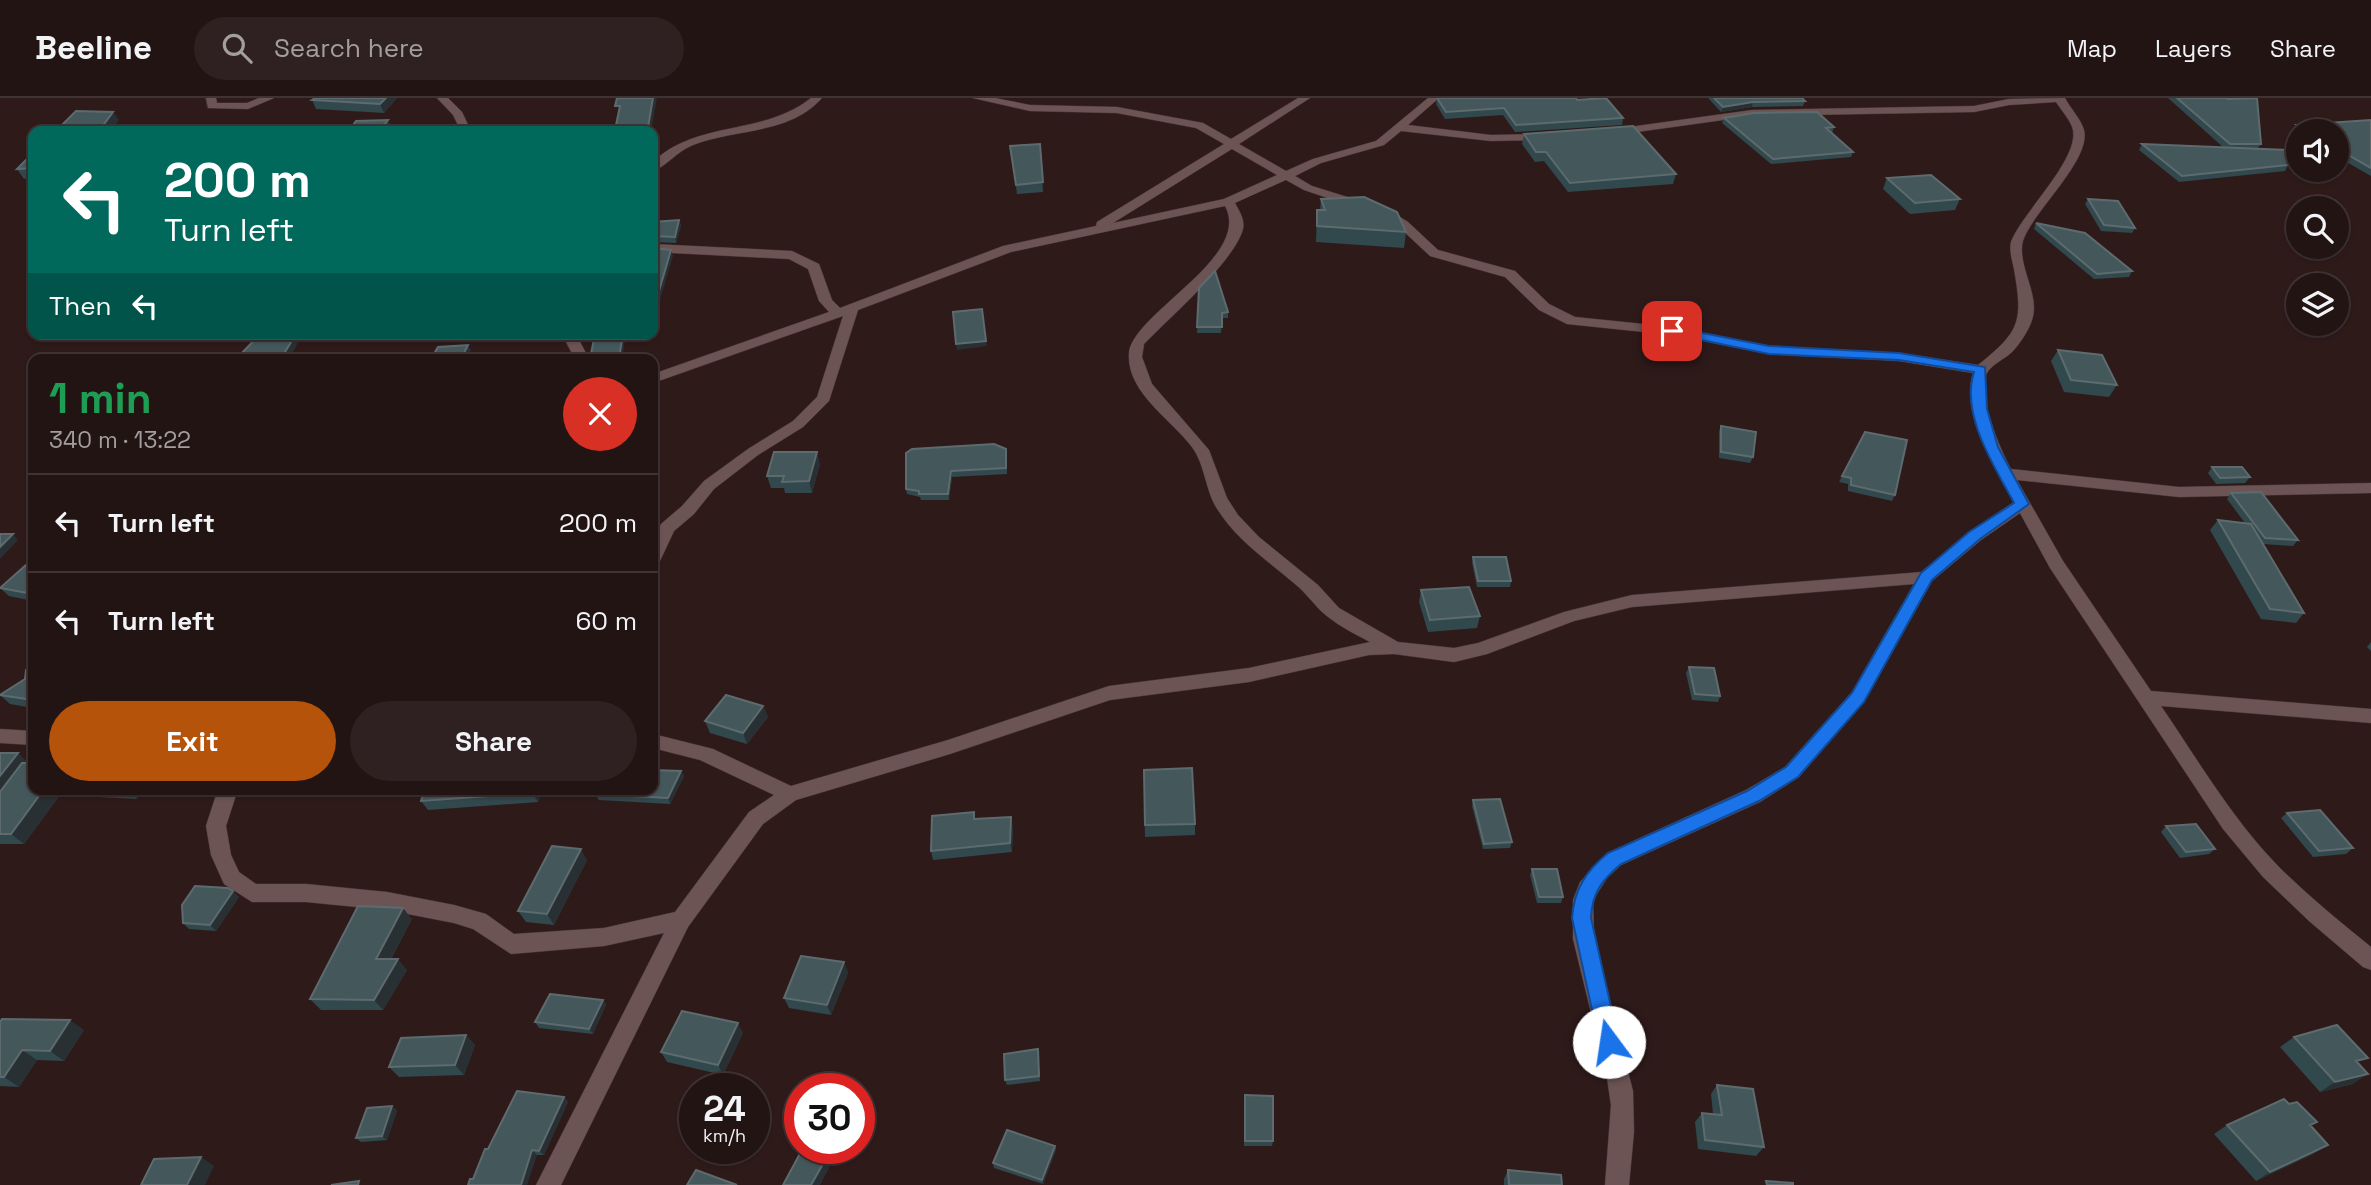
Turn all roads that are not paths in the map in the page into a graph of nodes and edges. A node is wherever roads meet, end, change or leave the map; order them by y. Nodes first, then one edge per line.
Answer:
1 (211, 98) edge
2 (269, 98) edge
3 (442, 98) edge
4 (817, 98) edge
5 (978, 98) edge
6 (1305, 98) edge
7 (1434, 98) edge
8 (2060, 99) edge
9 (464, 126) edge
10 (1402, 128) junction
11 (1601, 134) edge
12 (1554, 137) edge
13 (1230, 144) junction
14 (658, 163) edge
15 (1284, 176) junction
16 (1228, 202) junction
17 (1092, 231) junction
18 (658, 248) edge
19 (853, 306) junction
20 (836, 312) junction
21 (1981, 370) junction
22 (658, 377) edge
23 (2008, 474) junction
24 (2371, 488) edge
25 (2022, 504) junction
26 (667, 528) junction
27 (658, 535) edge
28 (658, 548) edge
29 (1926, 577) junction
30 (1394, 648) junction
31 (2148, 698) junction
32 (2371, 716) edge
33 (0, 736) edge
34 (28, 738) edge
35 (658, 741) edge
36 (790, 794) junction
37 (226, 795) edge
38 (681, 920) junction
39 (2371, 960) edge
40 (548, 1185) edge
41 (1617, 1185) edge

1 - 2 street
3 - 9 street
4 - 14 street
5 - 13 street
6 - 13 street
7 - 10 street
8 - 11 street
8 - 21 street
10 - 12 street
10 - 15 street
13 - 15 street
13 - 17 street
15 - 16 street
15 - 21 street
16 - 17 street
16 - 30 street
17 - 19 street
18 - 20 street
19 - 20 street
19 - 26 street
20 - 22 street
21 - 23 street
23 - 24 street
23 - 25 street
25 - 29 street
25 - 31 street
26 - 27 street
26 - 28 street
29 - 30 street
29 - 41 street
30 - 36 street
31 - 32 street
31 - 39 street
33 - 34 street
35 - 36 street
36 - 38 street
37 - 38 street
38 - 40 street

